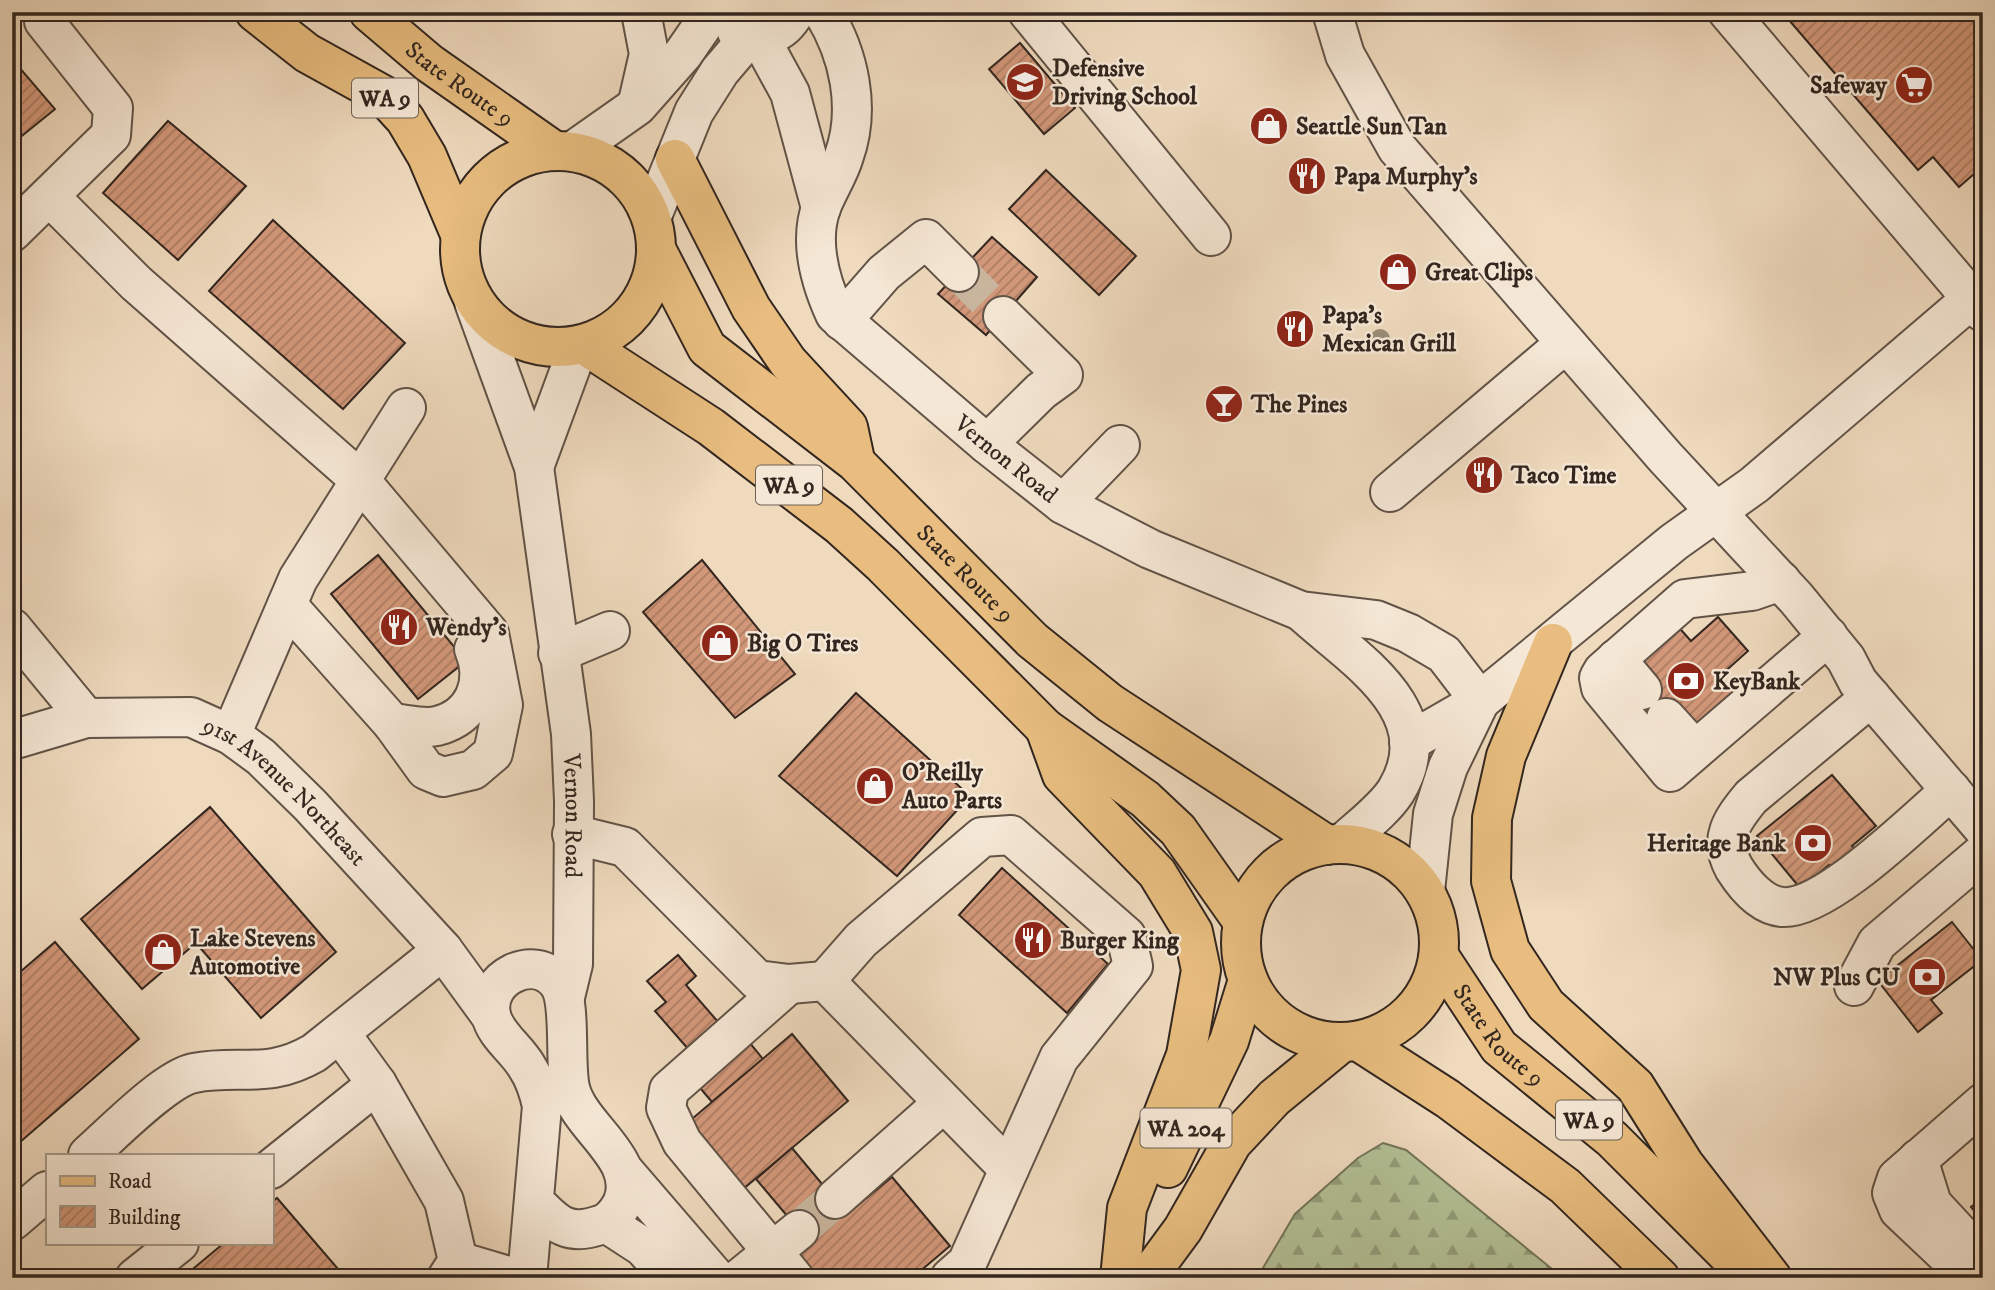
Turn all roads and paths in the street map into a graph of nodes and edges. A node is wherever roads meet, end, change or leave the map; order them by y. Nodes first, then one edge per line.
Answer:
1 (255, 12) edge
2 (369, 12) edge
3 (641, 12) edge
4 (712, 12) edge
5 (720, 12) edge
6 (795, 12) edge
7 (823, 12) edge
8 (1028, 12) edge
9 (1332, 12) edge
10 (1728, 12) edge
11 (44, 21) dead end
12 (755, 37) junction
13 (637, 106) junction
14 (563, 150) junction
15 (675, 159) junction
16 (50, 197) junction
17 (821, 208) junction
18 (12, 232) edge
19 (460, 234) junction
20 (654, 234) junction
21 (1212, 236) dead end
22 (959, 272) tunnel mouth
23 (1979, 300) edge
24 (474, 302) junction
25 (1003, 316) tunnel mouth
26 (842, 321) junction
27 (1566, 343) junction
28 (581, 345) junction
29 (406, 408) dead end
30 (987, 444) junction
31 (1120, 445) dead end
32 (855, 462) junction
33 (534, 467) junction
34 (359, 478) junction
35 (1390, 492) dead end
36 (1063, 504) junction
37 (1717, 510) junction
38 (409, 538) junction
39 (1781, 581) junction
40 (287, 605) junction
41 (1301, 611) junction
42 (12, 628) edge
43 (610, 631) dead end
44 (1828, 636) junction
45 (1553, 643) junction
46 (558, 653) junction
47 (1616, 659) junction
48 (1871, 697) junction
49 (1480, 701) junction
50 (86, 718) junction
51 (393, 723) junction
52 (1045, 728) junction
53 (230, 735) junction
54 (12, 740) edge
55 (1409, 742) junction
56 (1696, 750) junction
57 (1951, 790) junction
58 (1983, 828) edge
59 (572, 834) junction
60 (1334, 844) junction
61 (1983, 853) edge
62 (1424, 891) junction
63 (571, 915) junction
64 (1243, 922) junction
65 (443, 950) junction
66 (1439, 956) junction
67 (525, 971) junction
68 (1248, 980) junction
69 (807, 982) junction
70 (1854, 986) dead end
71 (565, 997) junction
72 (491, 1016) junction
73 (340, 1033) junction
74 (1349, 1042) junction
75 (377, 1084) junction
76 (1983, 1103) edge
77 (942, 1104) junction
78 (89, 1154) edge
79 (1918, 1160) junction
80 (273, 1167) edge
81 (1009, 1169) junction
82 (623, 1170) junction
83 (46, 1192) edge
84 (835, 1199) tunnel mouth
85 (536, 1203) junction
86 (12, 1221) edge
87 (589, 1226) junction
88 (178, 1244) edge
89 (789, 1253) edge
90 (1983, 1259) edge
91 (452, 1269) edge
92 (962, 1273) edge
93 (135, 1278) edge
94 (515, 1278) edge
95 (528, 1278) edge
96 (671, 1278) edge
97 (716, 1278) edge
98 (740, 1278) edge
99 (1120, 1278) edge
100 (1129, 1278) edge
101 (1147, 1278) edge
102 (1660, 1278) edge
103 (1750, 1278) edge
104 (1772, 1278) edge
105 (1971, 1278) edge

1 - 19 main road, WA 9
2 - 14 main road, State Route 9 / WA 9
3 - 13 street
4 - 13 street
5 - 12 street
6 - 12 street
7 - 17 street, Vernon Road
8 - 21 street
9 - 27 street
10 - 23 street
11 - 16 street
12 - 15 street
12 - 17 street, Vernon Road
13 - 14 street
14 - 19 main road
14 - 20 main road
15 - 20 street
15 - 32 main road
16 - 18 street
16 - 34 street
17 - 26 street, Vernon Road
19 - 24 main road
20 - 28 main road
20 - 32 main road, State Route 9 / WA 9
22 - 26 street
23 - 37 street
24 - 28 main road
24 - 33 street, Vernon Road
25 - 30 street
26 - 30 street, Vernon Road
27 - 35 street
27 - 37 street
28 - 33 street, Vernon Road
28 - 52 main road, WA 9
29 - 34 street
30 - 36 street, Vernon Road
31 - 36 street
32 - 60 main road, State Route 9 / WA 9
33 - 46 street, Vernon Road
34 - 38 street
34 - 40 street
36 - 41 street, Vernon Road
37 - 39 street
37 - 45 street
38 - 51 street
38 - 51 street
39 - 44 street
39 - 47 street
40 - 51 street
40 - 53 street
41 - 49 street, Vernon Road
41 - 55 street, Vernon Road
42 - 50 street
43 - 46 street
44 - 48 street
44 - 56 street
45 - 49 street
45 - 104 main road
46 - 59 street, Vernon Road
47 - 56 street
47 - 56 street
48 - 57 street
48 - 57 street
49 - 55 street
49 - 62 street
50 - 53 street, 91st Avenue Northeast
50 - 54 street, 91st Avenue Northeast
52 - 64 main road, WA 9
52 - 99 main road
53 - 65 street, 91st Avenue Northeast
55 - 60 street, Vernon Road
57 - 58 street
59 - 63 street, Vernon Road
59 - 69 street
60 - 62 main road
60 - 64 main road
61 - 70 street
62 - 66 main road
63 - 67 street, Vernon Road
63 - 71 street, Vernon Road
64 - 68 main road
65 - 67 street, 91st Avenue Northeast
65 - 72 street, 91st Avenue Northeast
65 - 73 street
66 - 74 main road
66 - 103 main road, State Route 9 / WA 9
67 - 71 street
67 - 72 street, Vernon Road
68 - 74 main road
68 - 100 main road, WA 204
69 - 77 street
69 - 81 street
69 - 89 street
71 - 82 street, Vernon Road
72 - 85 street, 91st Avenue Northeast
73 - 75 street
73 - 78 street
74 - 101 main road, WA 204
74 - 102 main road, WA 9
75 - 80 street
75 - 91 street
76 - 79 street
77 - 81 street
77 - 84 street
79 - 90 street
79 - 105 street
81 - 92 street
82 - 87 street
82 - 97 street
83 - 86 street
85 - 87 street
85 - 95 street
87 - 95 street
87 - 96 street
88 - 93 street
89 - 98 street
91 - 94 street

